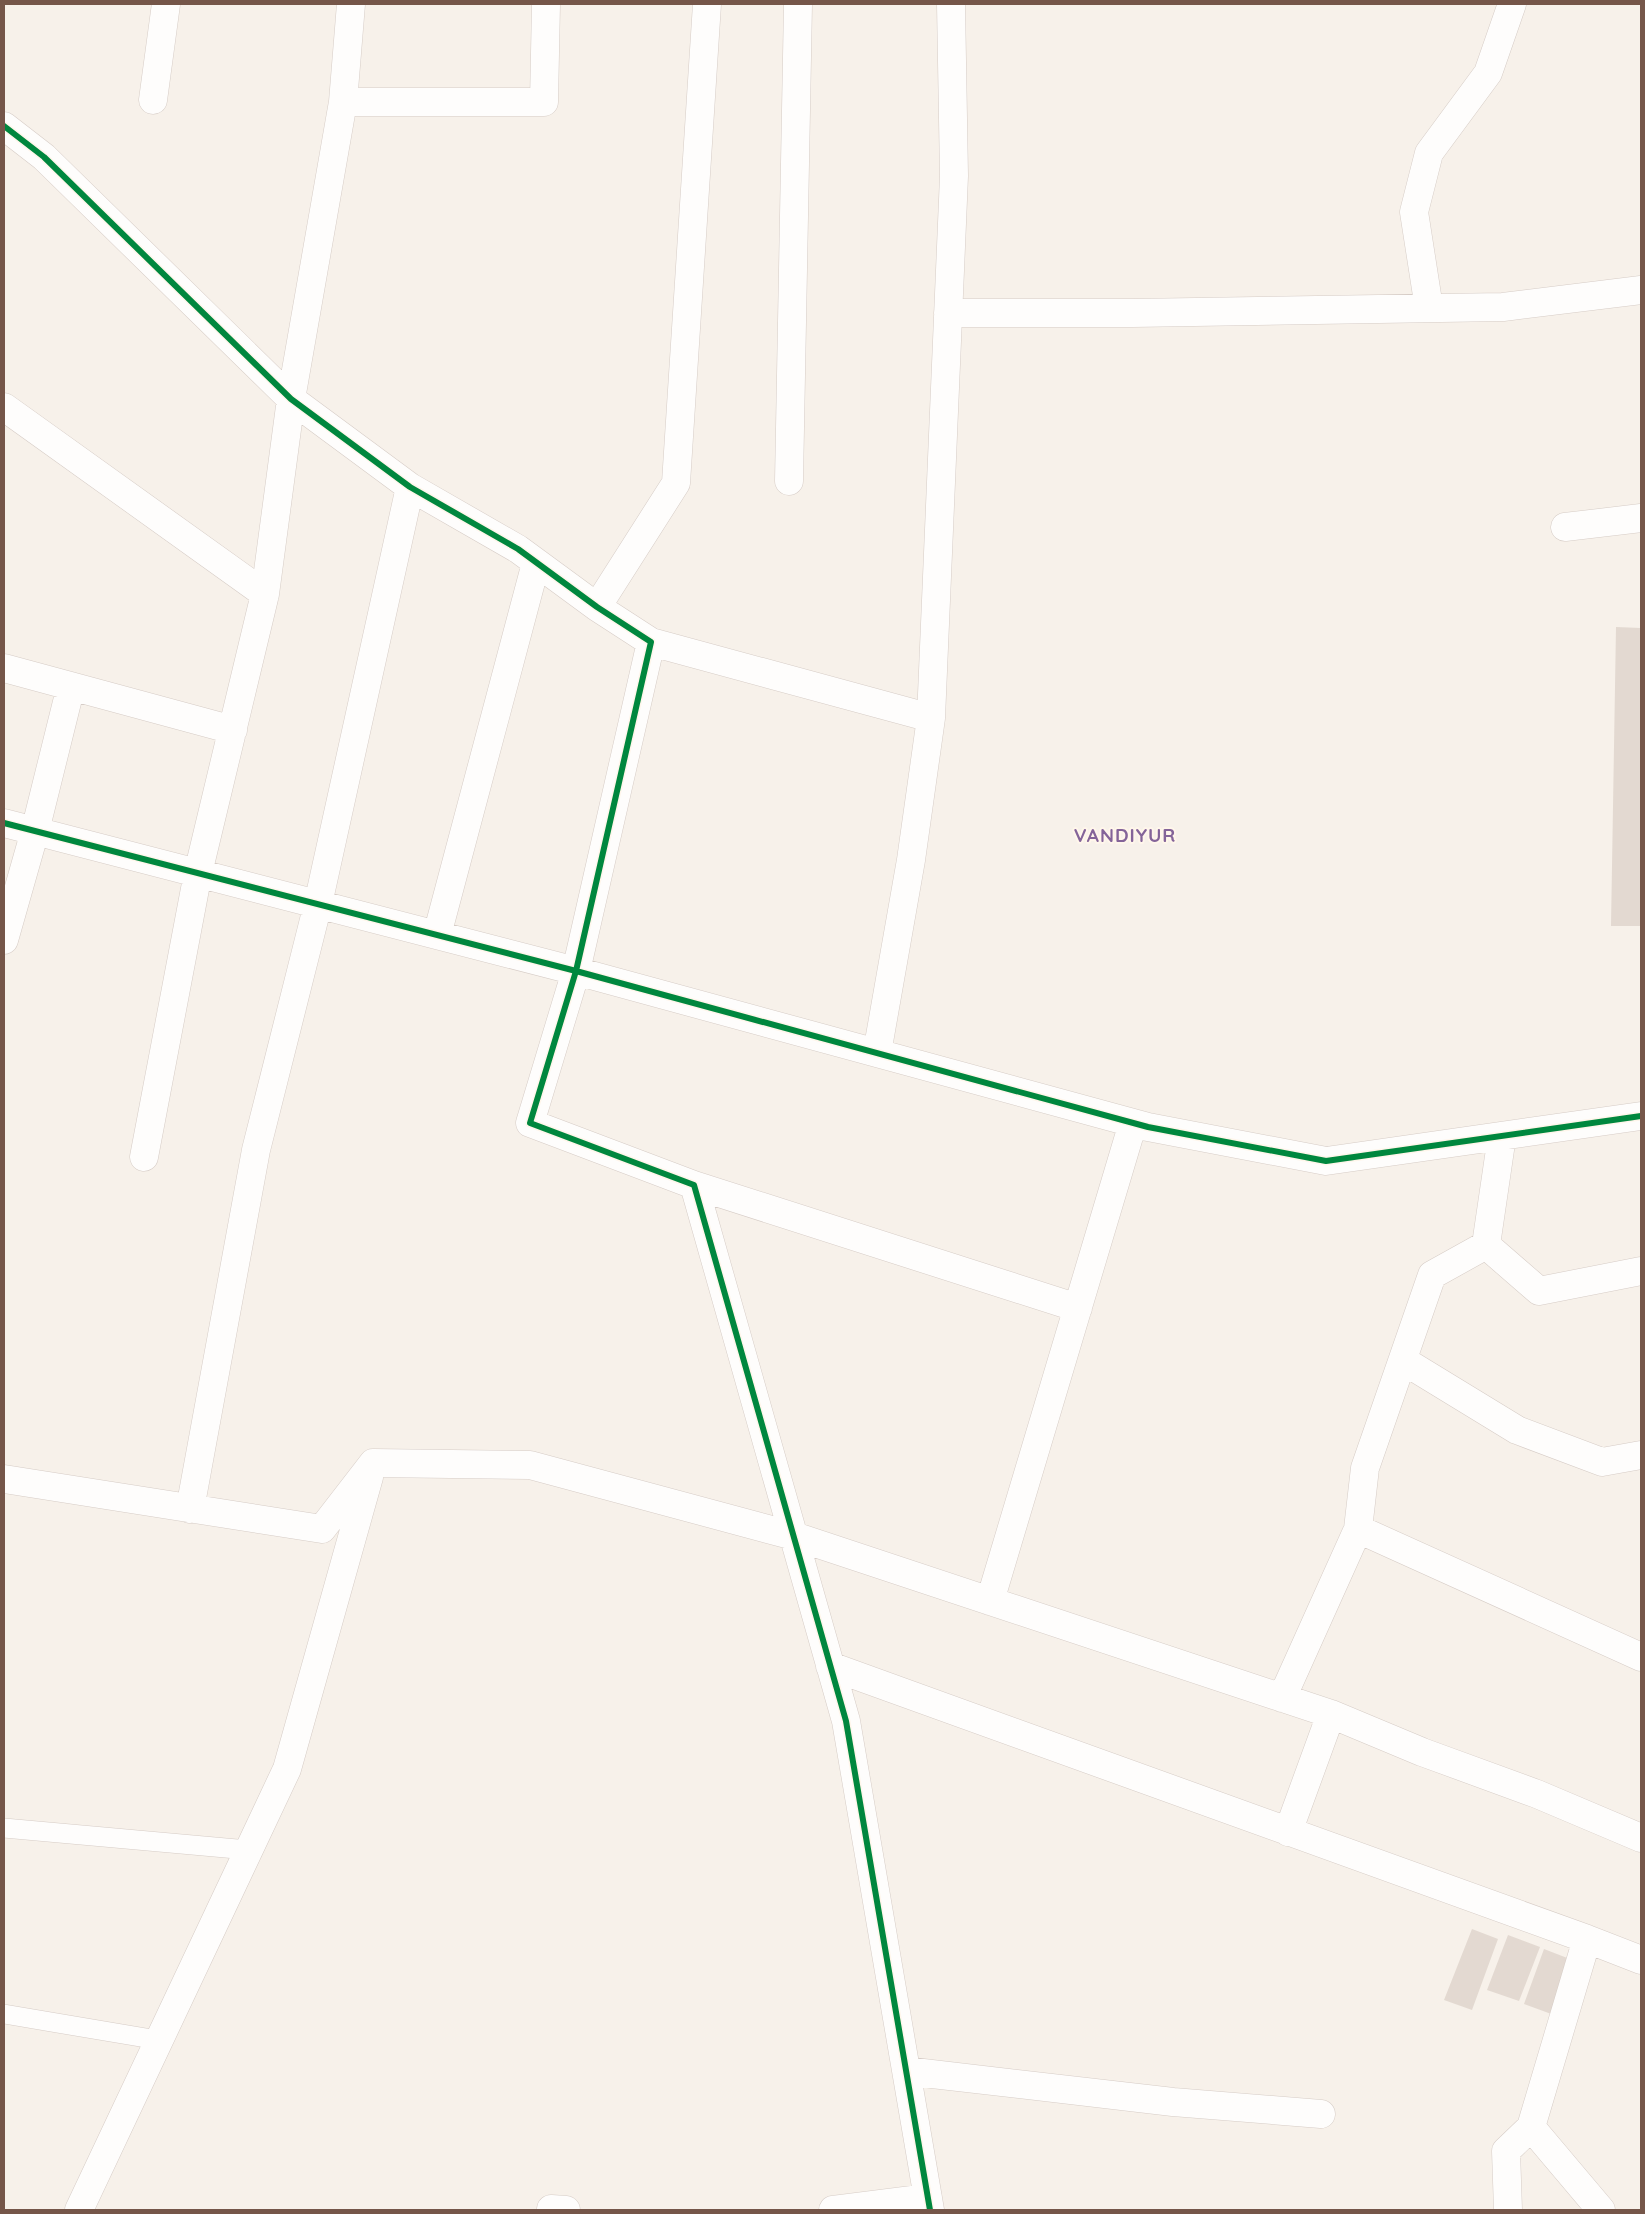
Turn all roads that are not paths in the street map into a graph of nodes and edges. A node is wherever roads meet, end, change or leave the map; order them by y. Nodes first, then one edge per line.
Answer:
1 (166, 4) edge
2 (351, 4) edge
3 (546, 4) edge
4 (707, 4) edge
5 (798, 4) edge
6 (951, 4) edge
7 (1512, 4) edge
8 (153, 100) dead end
9 (343, 102) junction
10 (4, 126) edge
11 (1641, 290) edge
12 (1429, 308) junction
13 (948, 312) junction
14 (291, 399) junction
15 (4, 407) edge
16 (788, 481) dead end
17 (410, 487) junction
18 (1641, 518) edge
19 (1565, 527) dead end
20 (536, 563) junction
21 (265, 594) junction
22 (597, 608) junction
23 (651, 642) junction
24 (4, 668) edge
25 (71, 686) junction
26 (931, 718) junction
27 (233, 730) junction
28 (4, 823) edge
29 (35, 831) junction
30 (198, 873) junction
31 (318, 904) junction
32 (437, 935) junction
33 (4, 940) edge
34 (576, 971) junction
35 (877, 1053) junction
36 (1641, 1116) edge
37 (1133, 1123) junction
38 (1502, 1136) junction
39 (144, 1157) dead end
40 (694, 1186) junction
41 (1486, 1245) junction
42 (1641, 1270) edge
43 (1078, 1308) junction
44 (1404, 1361) junction
45 (1641, 1456) edge
46 (372, 1464) junction
47 (4, 1479) edge
48 (190, 1509) junction
49 (1358, 1529) junction
50 (794, 1536) junction
51 (990, 1601) junction
52 (1641, 1657) edge
53 (830, 1666) junction
54 (1282, 1698) junction
55 (1331, 1714) junction
56 (4, 1828) edge
57 (1288, 1832) junction
58 (1641, 1838) edge
59 (248, 1850) junction
60 (1587, 1939) junction
61 (1641, 1960) edge
62 (4, 2014) edge
63 (158, 2040) junction
64 (906, 2071) junction
65 (1321, 2114) dead end
66 (1531, 2127) junction
67 (929, 2204) edge
68 (79, 2210) edge
69 (833, 2210) edge
70 (1508, 2210) edge
71 (1601, 2210) edge

1 - 8 street
2 - 9 street
3 - 9 street
4 - 22 street
5 - 16 street
6 - 13 street
7 - 12 street
9 - 14 street
10 - 14 street
11 - 12 street
12 - 13 street
13 - 26 street
14 - 17 street
14 - 21 street
15 - 21 street
17 - 20 street
17 - 31 street
18 - 19 street
20 - 22 street
20 - 32 street
21 - 27 street
22 - 23 street
23 - 26 street
23 - 34 street
24 - 25 street
25 - 27 street
25 - 29 street
26 - 35 street
27 - 30 street
28 - 29 street
29 - 30 street
29 - 33 street
30 - 31 street
30 - 39 street
31 - 32 street
31 - 48 street
32 - 34 street
34 - 35 street
34 - 40 street
35 - 37 street
36 - 38 street
37 - 38 street
37 - 43 street
38 - 41 street
40 - 43 street
40 - 50 street
41 - 42 street
41 - 44 street
43 - 51 street
44 - 45 street
44 - 49 street
46 - 48 street
46 - 50 street
46 - 59 street
47 - 48 street
49 - 52 street
49 - 54 street
50 - 51 street
50 - 53 street
51 - 54 street
53 - 57 street
53 - 64 street
54 - 55 street
55 - 57 street
55 - 58 street
56 - 59 lane
57 - 60 street
59 - 63 street
60 - 61 street
60 - 66 street
62 - 63 lane
63 - 68 street
64 - 65 street
64 - 67 street
66 - 70 street
66 - 71 street
67 - 69 street

